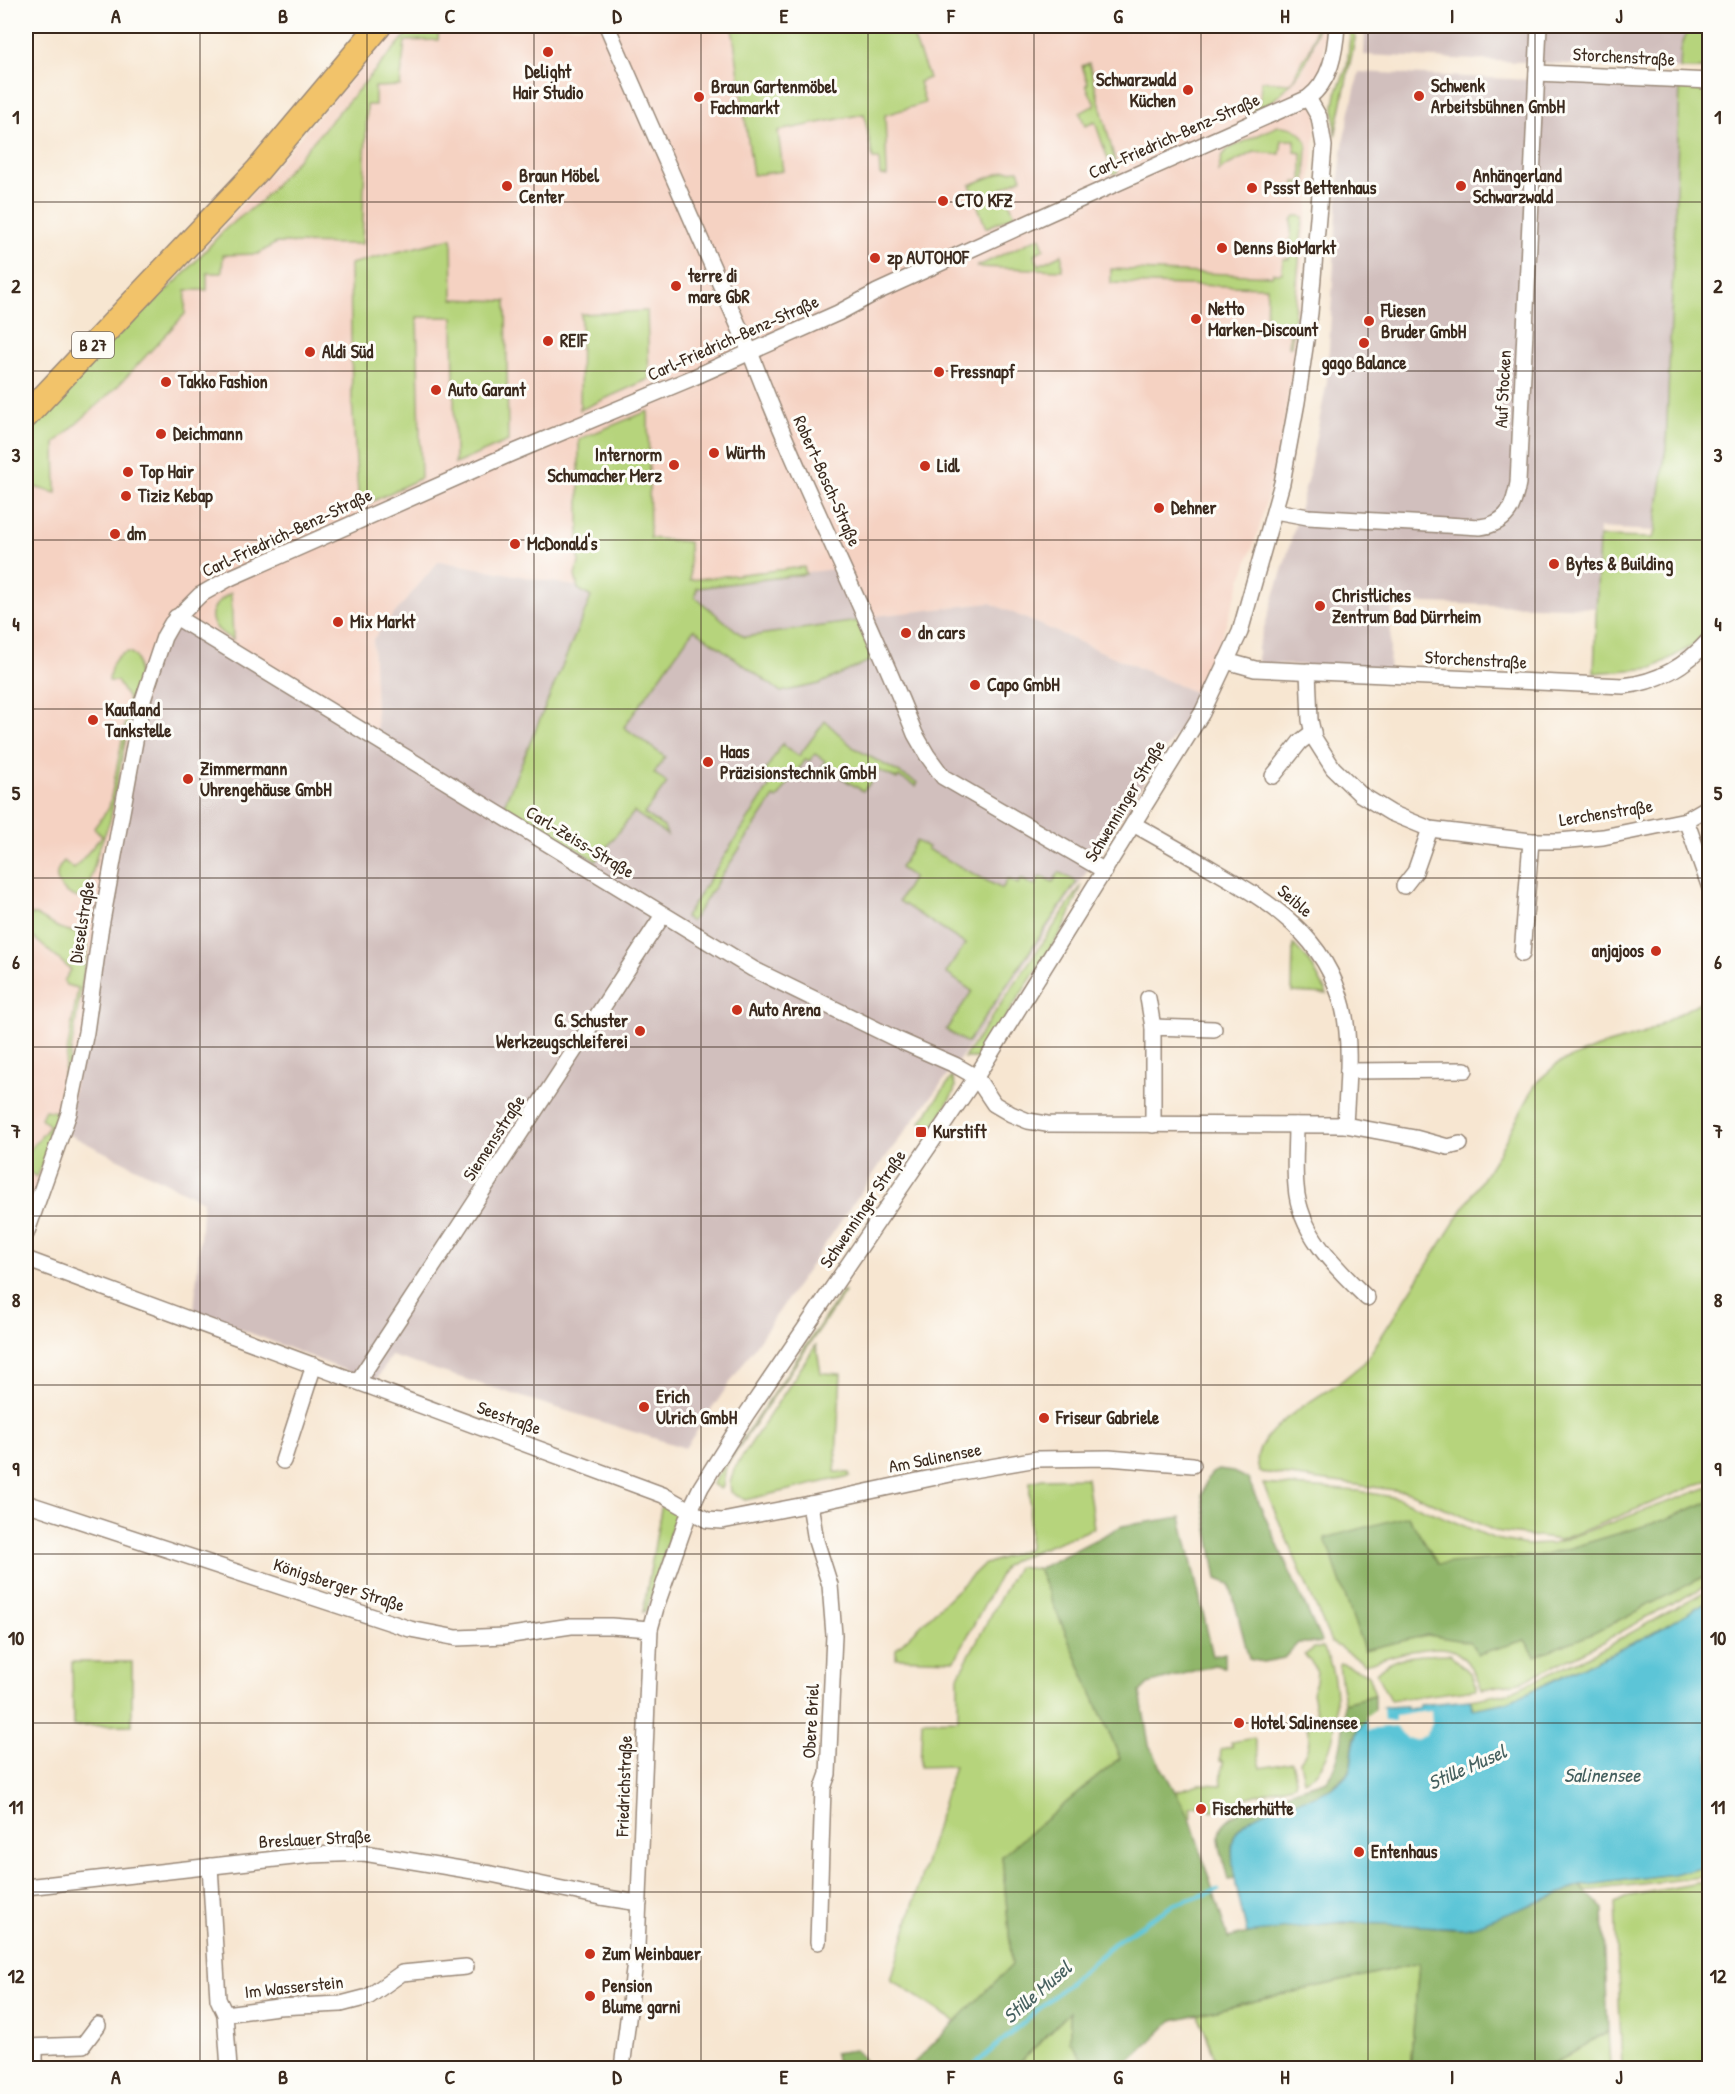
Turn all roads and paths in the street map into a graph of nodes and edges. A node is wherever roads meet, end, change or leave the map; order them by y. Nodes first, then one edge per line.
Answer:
1 (380, 26) edge
2 (607, 26) edge
3 (1336, 26) edge
4 (1539, 26) edge
5 (1537, 73) junction
6 (1710, 81) edge
7 (1308, 98) junction
8 (750, 351) junction
9 (26, 416) edge
10 (1275, 511) junction
11 (176, 617) junction
12 (1710, 639) edge
13 (1226, 661) junction
14 (1308, 671) junction
15 (1313, 732) junction
16 (1273, 776) dead end
17 (1710, 806) edge
18 (1686, 820) junction
19 (1133, 824) junction
20 (1430, 829) junction
21 (1531, 841) junction
22 (1105, 871) junction
23 (1404, 886) dead end
24 (1710, 888) edge
25 (663, 915) junction
26 (1522, 954) dead end
27 (1148, 998) dead end
28 (1153, 1027) junction
29 (1214, 1029) dead end
30 (1465, 1070) dead end
31 (1348, 1071) junction
32 (976, 1077) junction
33 (1153, 1125) junction
34 (1296, 1125) junction
35 (1345, 1125) junction
36 (1460, 1144) dead end
37 (26, 1234) edge
38 (26, 1259) edge
39 (1366, 1298) dead end
40 (314, 1365) junction
41 (358, 1382) junction
42 (283, 1461) dead end
43 (1193, 1465) dead end
44 (26, 1503) edge
45 (810, 1504) junction
46 (690, 1510) junction
47 (650, 1629) junction
48 (210, 1866) junction
49 (26, 1887) edge
50 (639, 1903) junction
51 (818, 1942) dead end
52 (466, 1967) dead end
53 (225, 2014) junction
54 (98, 2025) dead end
55 (30, 2047) edge
56 (35, 2068) edge
57 (229, 2068) edge
58 (622, 2068) edge

1 - 9 main road, B 27
2 - 8 street, Robert-Bosch-Straße
3 - 7 street
4 - 5 street, Auf Stocken
5 - 6 street, Storchenstraße
5 - 10 street, Auf Stocken
7 - 8 street, Carl-Friedrich-Benz-Straße
7 - 10 street, Schwenninger Straße
8 - 11 street, Carl-Friedrich-Benz-Straße
8 - 22 street, Robert-Bosch-Straße
10 - 13 street, Schwenninger Straße
11 - 25 street, Carl-Zeiss-Straße
11 - 37 street, Dieselstraße
12 - 14 street, Storchenstraße
13 - 14 street, Storchenstraße
13 - 19 street, Schwenninger Straße
14 - 15 street, Lerchenstraße
15 - 16 street
15 - 20 street, Lerchenstraße
17 - 18 street, Lerchenstraße
18 - 21 street, Lerchenstraße
18 - 24 street
19 - 22 street, Schwenninger Straße
19 - 31 street, Seible
20 - 21 street, Lerchenstraße
20 - 23 street
21 - 26 street
22 - 32 street, Schwenninger Straße
25 - 32 street, Carl-Zeiss-Straße
25 - 41 street, Siemensstraße
27 - 28 street
28 - 29 street
28 - 33 street
30 - 31 street
31 - 35 street, Seible
32 - 33 street
32 - 46 street, Schwenninger Straße
33 - 34 street
34 - 35 street
34 - 39 street
35 - 36 street
38 - 40 street, Seestraße
40 - 41 street, Seestraße
40 - 42 street
41 - 46 street, Seestraße
43 - 45 street, Am Salinensee
44 - 47 street, Königsberger Straße
45 - 46 street, Am Salinensee
45 - 51 street, Obere Briel
46 - 47 street, Friedrichstraße
47 - 50 street, Friedrichstraße
48 - 49 street, Breslauer Straße
48 - 50 street, Breslauer Straße
48 - 53 street, Im Wasserstein
50 - 58 street, Friedrichstraße
52 - 53 street, Im Wasserstein
53 - 57 street, Im Wasserstein
54 - 55 street
55 - 56 street

